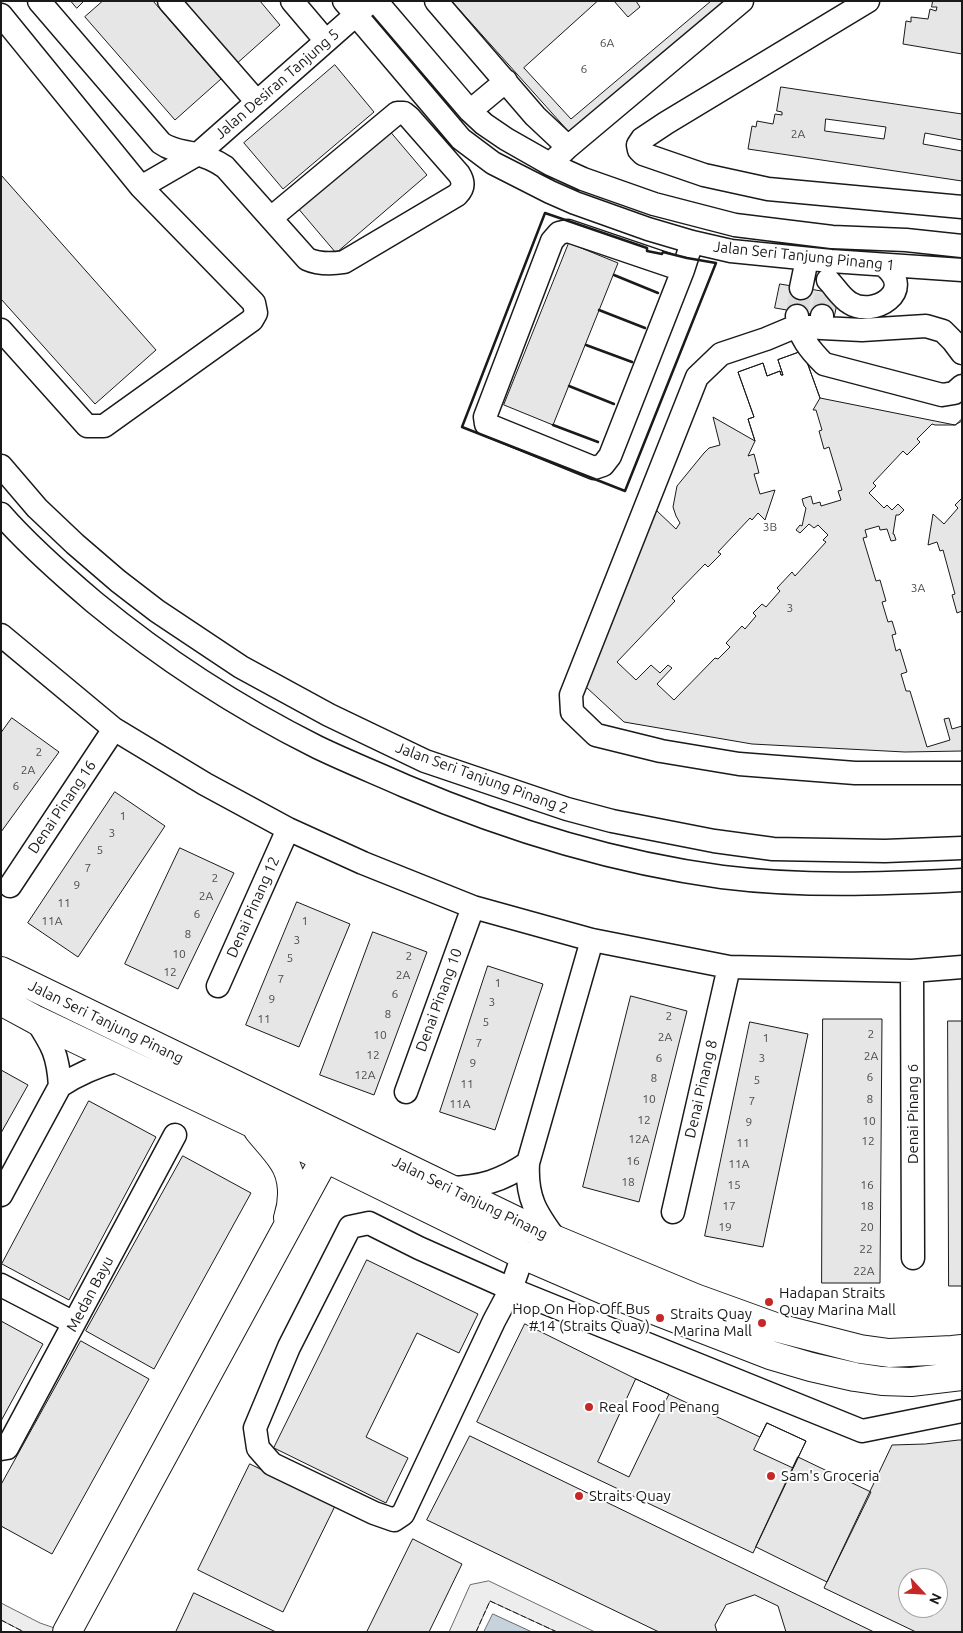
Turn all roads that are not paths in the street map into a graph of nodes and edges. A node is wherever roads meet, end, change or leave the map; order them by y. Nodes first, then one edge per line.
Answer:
1 (39, 1) edge
2 (169, 1) edge
3 (292, 1) edge
4 (376, 1) edge
5 (436, 1) edge
6 (742, 1) edge
7 (868, 1) edge
8 (357, 6) edge
9 (1, 15) edge
10 (326, 41) junction
11 (506, 81) junction
12 (257, 102) junction
13 (470, 111) junction
14 (568, 146) junction
15 (198, 154) junction
16 (550, 164) junction
17 (141, 187) junction
18 (962, 207) edge
19 (271, 218) junction
20 (832, 237) junction
21 (692, 242) junction
22 (962, 246) edge
23 (807, 259) junction
24 (883, 265) junction
25 (683, 270) junction
26 (962, 270) edge
27 (828, 278) junction
28 (801, 288) tunnel mouth
29 (797, 319) junction
30 (1, 330) edge
31 (962, 353) edge
32 (962, 386) edge
33 (1, 466) edge
34 (1, 514) edge
35 (5, 645) edge
36 (114, 729) junction
37 (962, 773) edge
38 (288, 829) junction
39 (962, 848) edge
40 (962, 880) edge
41 (10, 886) dead end
42 (473, 907) junction
43 (592, 940) junction
44 (729, 967) junction
45 (962, 967) edge
46 (1, 971) edge
47 (912, 971) junction
48 (218, 986) dead end
49 (1, 1002) edge
50 (36, 1020) junction
51 (119, 1060) junction
52 (60, 1086) junction
53 (406, 1092) dead end
54 (252, 1124) junction
55 (175, 1135) dead end
56 (325, 1158) junction
57 (528, 1163) junction
58 (449, 1188) junction
59 (1, 1195) edge
60 (673, 1212) dead end
61 (281, 1238) junction
62 (556, 1240) junction
63 (523, 1255) junction
64 (913, 1258) dead end
65 (1, 1285) edge
66 (511, 1289) junction
67 (74, 1323) junction
68 (962, 1349) edge
69 (962, 1376) edge
70 (962, 1411) edge
71 (1, 1449) edge
72 (71, 1623) edge

1 - 15 street
2 - 12 street
3 - 10 street
4 - 13 street, Jalan Seri Tanjung Pinang 1
5 - 11 street
6 - 14 street
7 - 18 street
8 - 10 street, Jalan Desiran Tanjung 5
8 - 21 street, Jalan Seri Tanjung Pinang 1
9 - 17 street
10 - 12 street, Jalan Desiran Tanjung 5
11 - 13 street
11 - 14 street
12 - 15 street, Jalan Desiran Tanjung 5
13 - 16 street, Jalan Seri Tanjung Pinang 1
14 - 16 street
15 - 17 street, Jalan Desiran Tanjung 5
15 - 19 street
16 - 20 street, Jalan Seri Tanjung Pinang 1
17 - 30 street
19 - 19 street
20 - 22 street, Jalan Seri Tanjung Pinang 1
20 - 27 street
21 - 23 street, Jalan Seri Tanjung Pinang 1
21 - 25 street
23 - 27 street, Jalan Seri Tanjung Pinang 1
23 - 28 street
24 - 26 street, Jalan Seri Tanjung Pinang 1
24 - 27 street, Jalan Seri Tanjung Pinang 1
24 - 27 street
25 - 25 street
29 - 31 street
29 - 32 street
29 - 37 street
33 - 39 street, Jalan Seri Tanjung Pinang 2
34 - 40 street
35 - 36 street
36 - 38 street
36 - 41 street, Denai Pinang 16
38 - 42 street
38 - 48 street, Denai Pinang 12
42 - 43 street
42 - 53 street, Denai Pinang 10
43 - 44 street
43 - 57 street
44 - 47 street
44 - 60 street, Denai Pinang 8
45 - 47 street
46 - 58 main road, Jalan Seri Tanjung Pinang
47 - 64 street, Denai Pinang 6
49 - 50 main road, Jalan Seri Tanjung Pinang
50 - 51 main road, Jalan Seri Tanjung Pinang
50 - 52 street
51 - 52 street
51 - 54 main road, Jalan Seri Tanjung Pinang
52 - 59 street
54 - 56 main road, Jalan Seri Tanjung Pinang
54 - 61 main road
55 - 67 street, Medan Bayu
56 - 61 main road
56 - 63 main road, Jalan Seri Tanjung Pinang
57 - 58 street
57 - 62 street
58 - 62 main road, Jalan Seri Tanjung Pinang
61 - 72 main road
62 - 68 main road, Jalan Seri Tanjung Pinang
63 - 66 street
63 - 69 main road, Jalan Seri Tanjung Pinang
65 - 67 street
66 - 66 street
66 - 70 street
67 - 71 street, Medan Bayu

